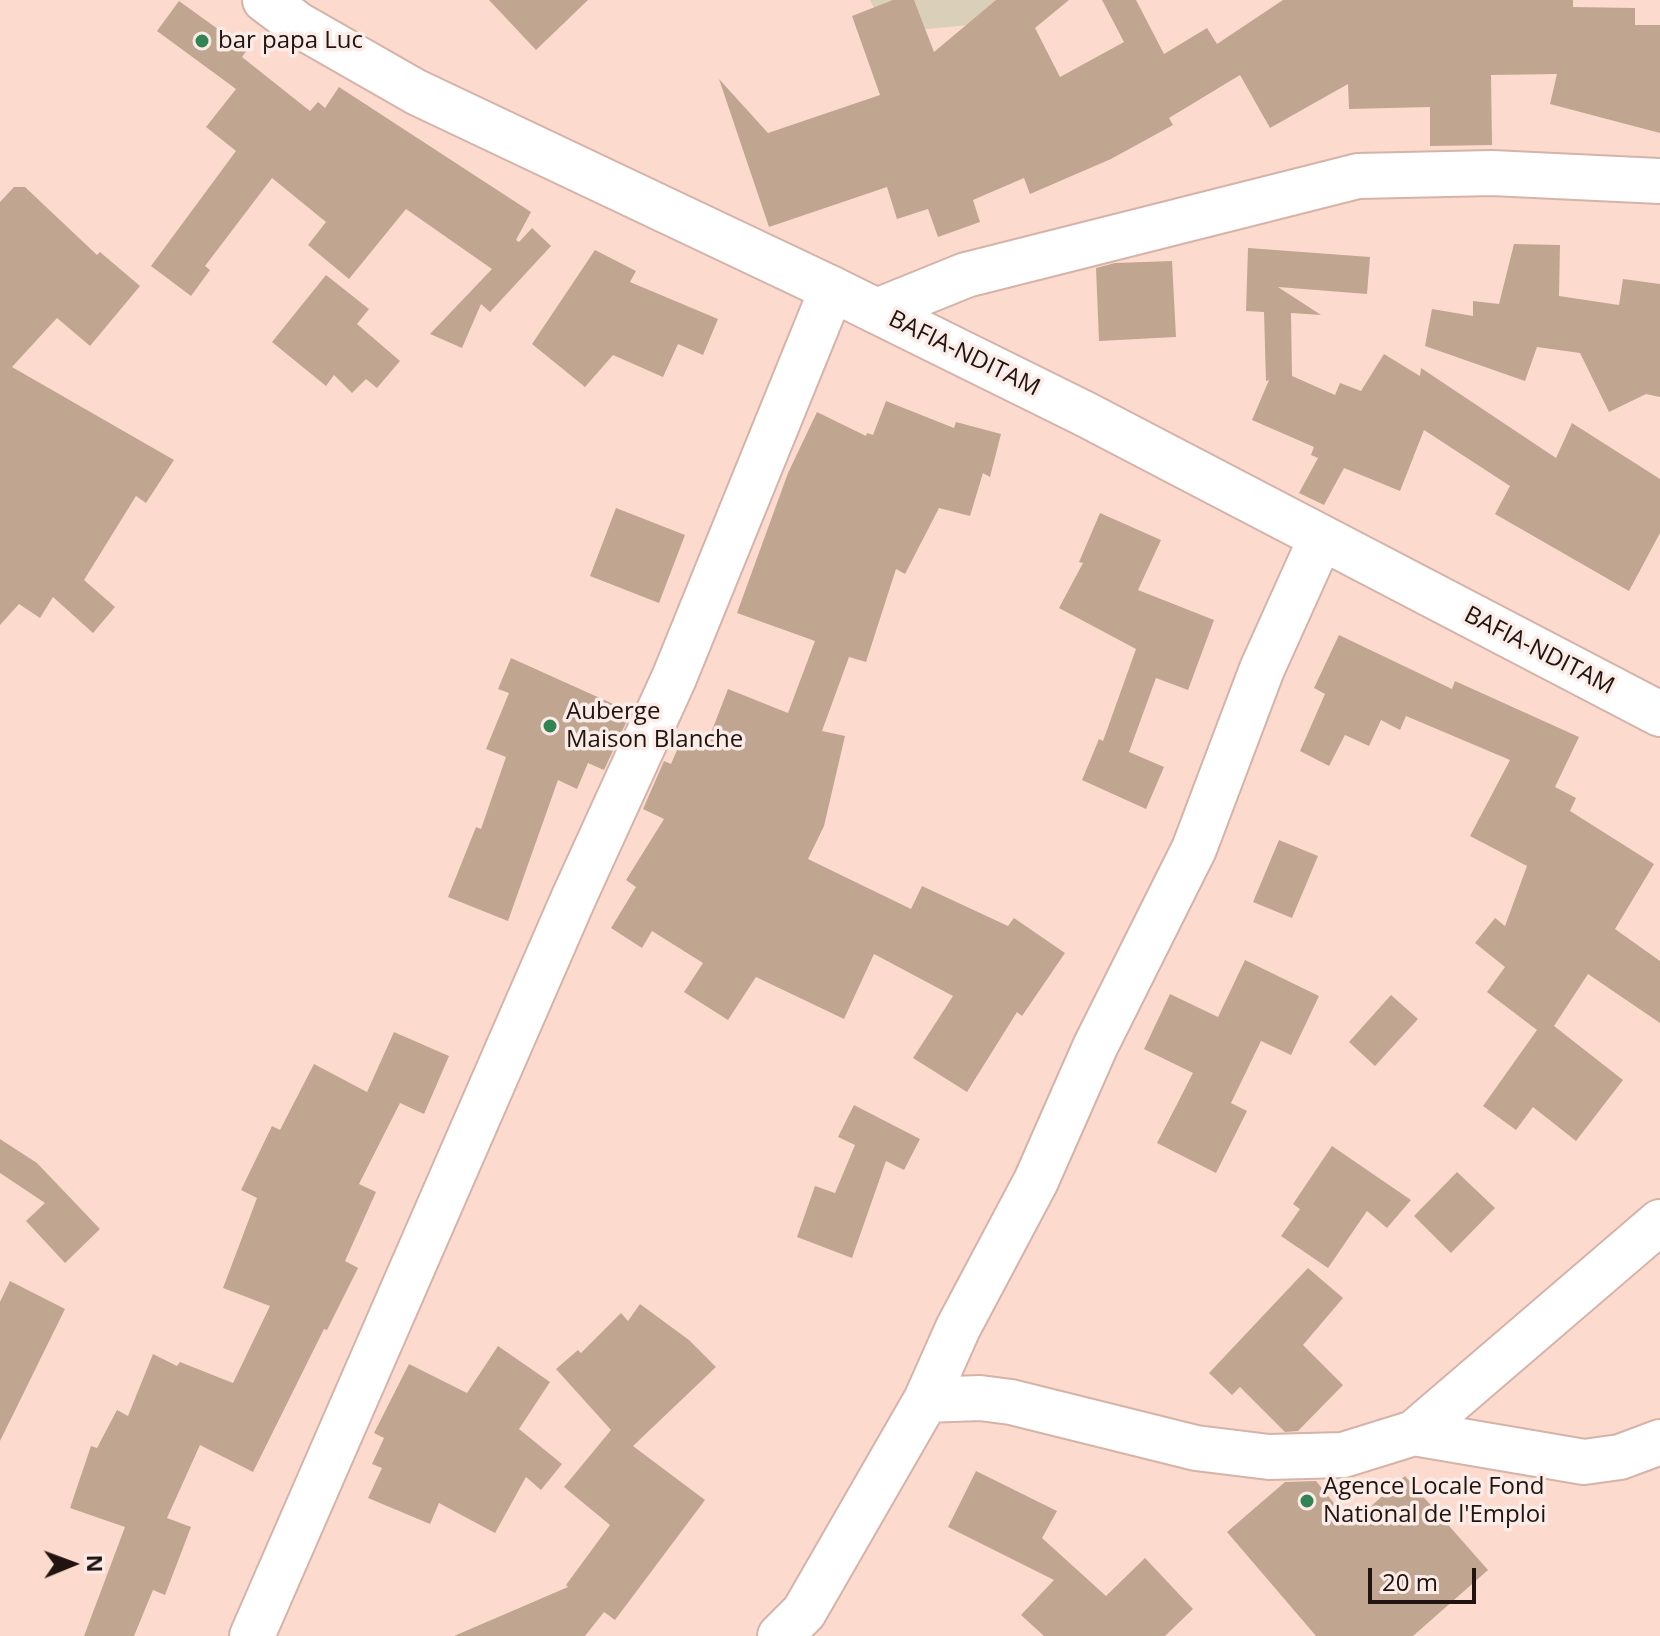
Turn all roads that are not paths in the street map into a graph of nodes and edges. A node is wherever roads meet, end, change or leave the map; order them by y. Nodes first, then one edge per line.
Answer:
1 (265, 0) edge
2 (1660, 181) edge
3 (832, 289) junction
4 (877, 311) junction
5 (1321, 538) junction
6 (1660, 714) edge
7 (1660, 1222) edge
8 (926, 1400) junction
9 (1414, 1433) junction
10 (1660, 1442) edge
11 (252, 1636) edge
12 (780, 1636) edge

1 - 3 street, BAFIA-NDITAM
2 - 4 street
3 - 4 street, BAFIA-NDITAM
3 - 11 street
4 - 5 street, BAFIA-NDITAM
5 - 6 street, BAFIA-NDITAM
5 - 8 street
7 - 9 street
8 - 9 street
8 - 12 street
9 - 10 street

